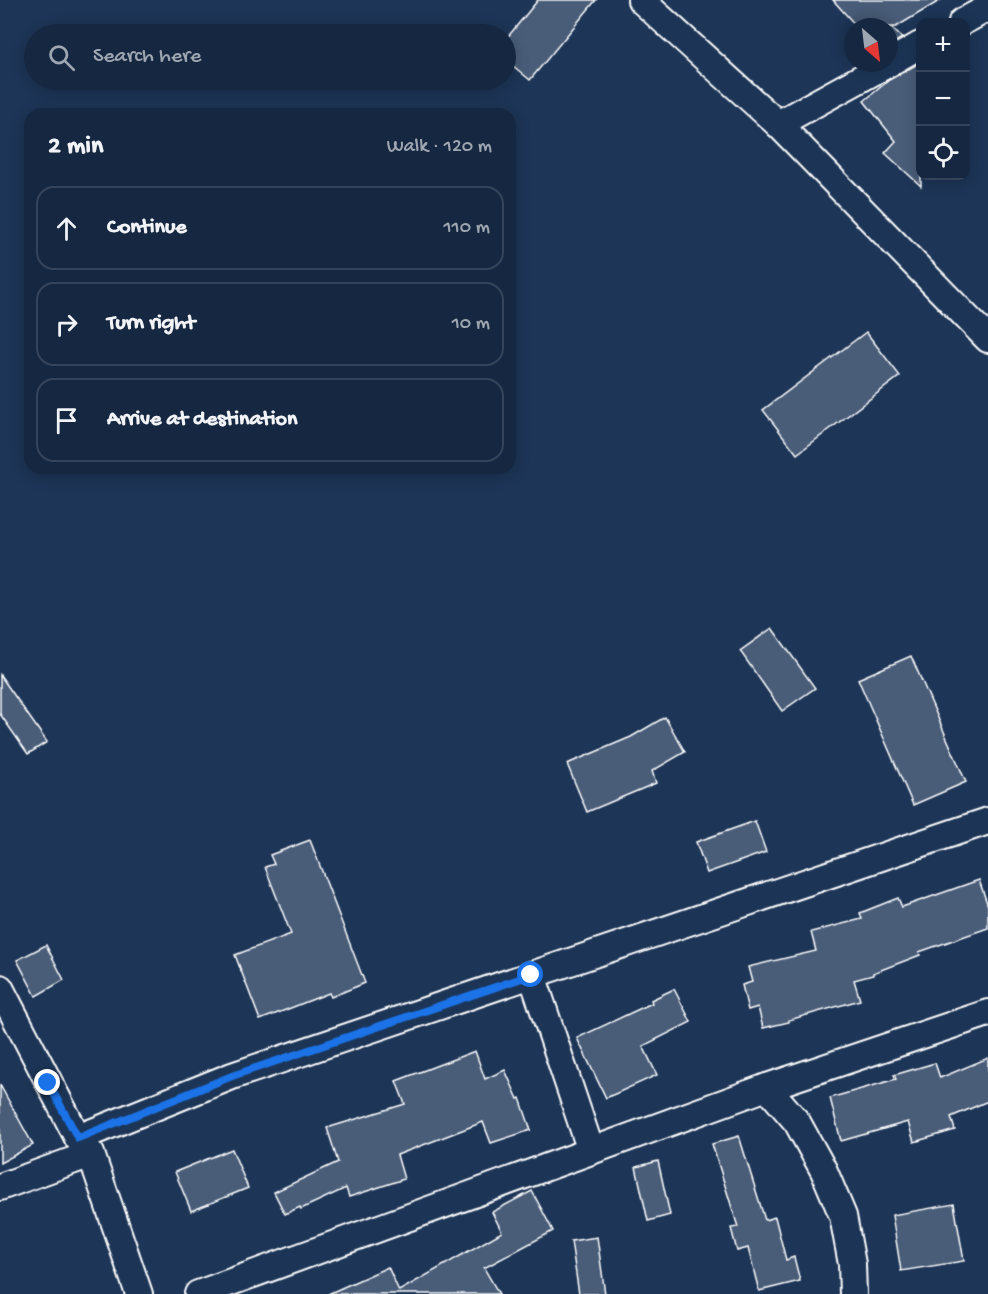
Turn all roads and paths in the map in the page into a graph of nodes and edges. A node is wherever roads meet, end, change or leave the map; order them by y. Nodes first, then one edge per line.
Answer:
1 (641, 0) edge
2 (988, 8) edge
3 (969, 18) edge
4 (916, 48) edge
5 (898, 58) edge
6 (873, 72) edge
7 (778, 124) junction
8 (988, 339) edge
9 (988, 820) edge
10 (531, 975) junction
11 (0, 988) edge
12 (988, 1013) edge
13 (767, 1087) junction
14 (85, 1146) junction
15 (591, 1151) junction
16 (0, 1187) edge
17 (139, 1294) edge
18 (198, 1294) edge
19 (853, 1294) edge

1 - 7 street
2 - 3 street
4 - 5 street
6 - 7 street
7 - 8 street
9 - 10 street
10 - 14 street
10 - 15 street
11 - 14 street
12 - 13 street
13 - 15 street
13 - 19 street
14 - 16 street
14 - 17 street
15 - 18 street

